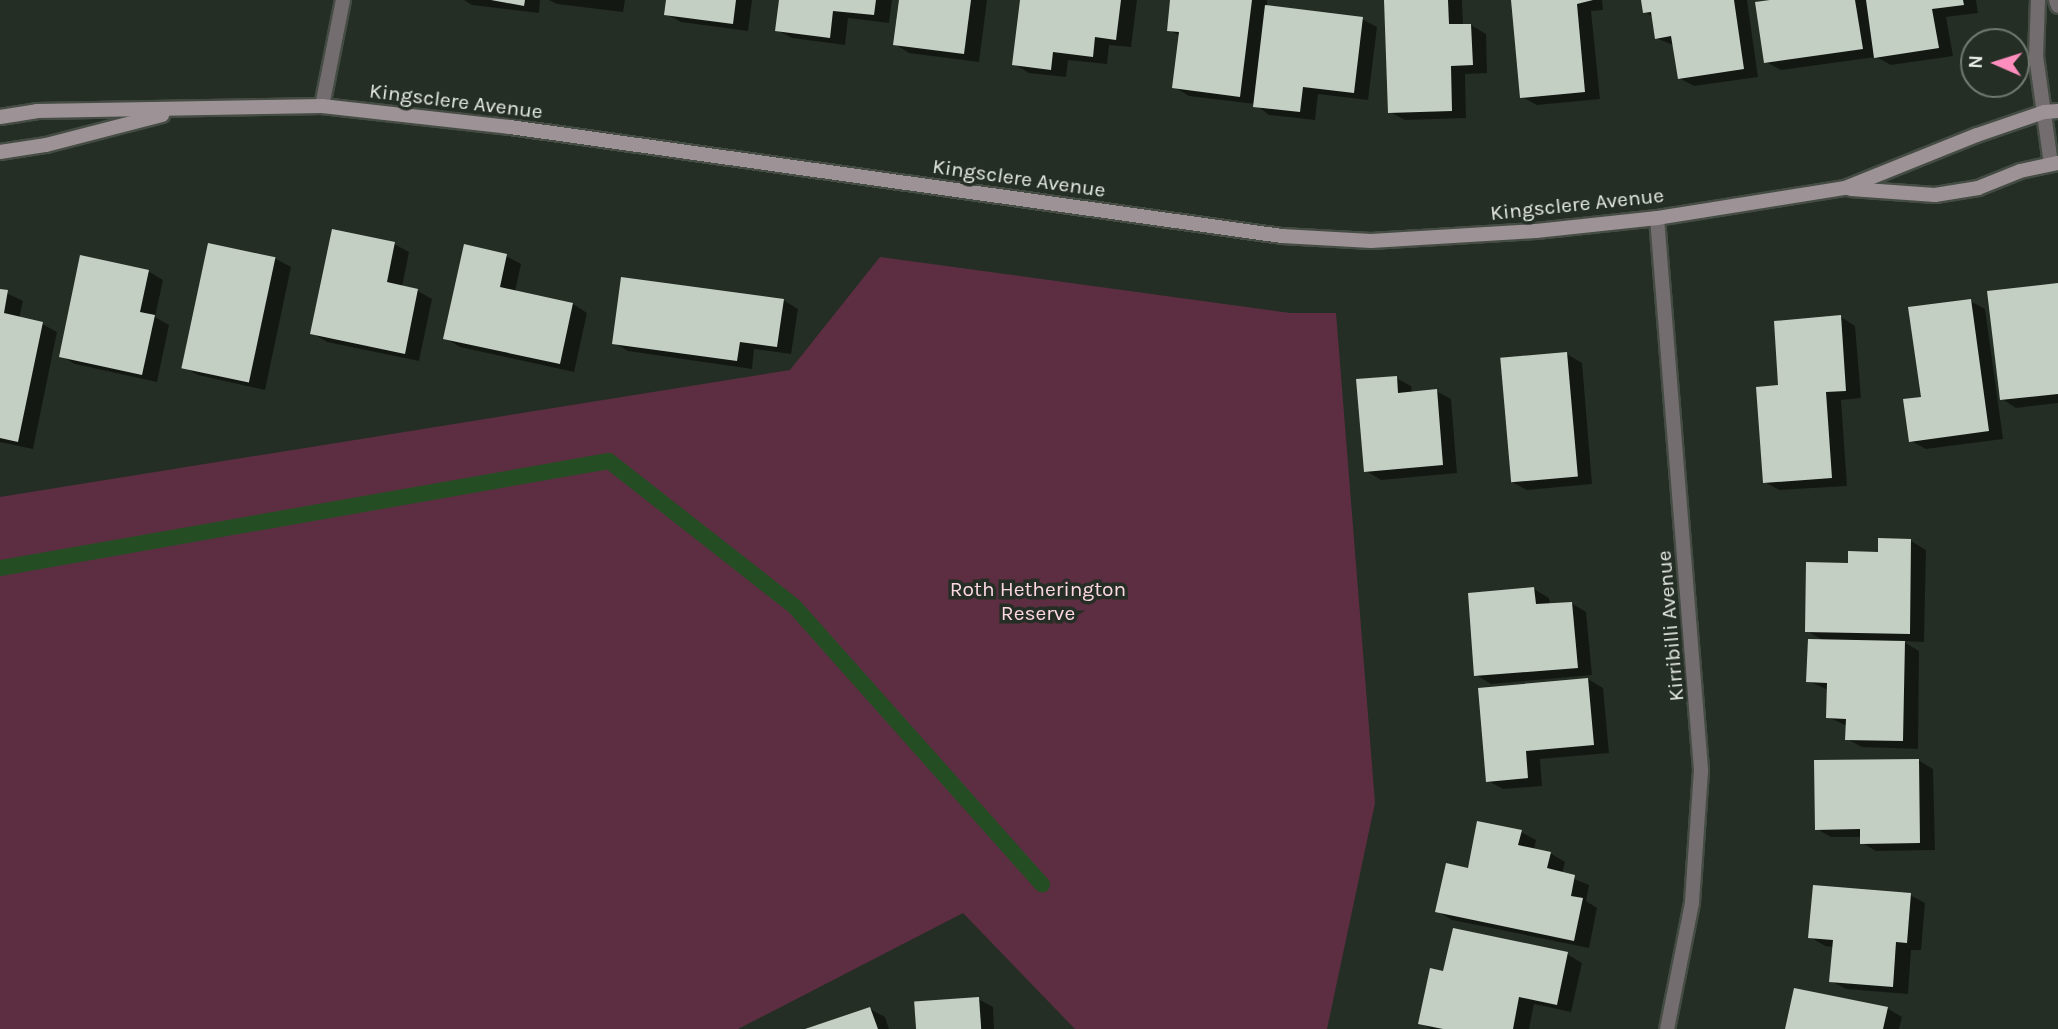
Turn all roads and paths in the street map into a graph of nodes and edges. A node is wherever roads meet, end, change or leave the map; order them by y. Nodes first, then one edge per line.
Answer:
1 (343, 0) edge
2 (2039, 0) edge
3 (2056, 0) edge
4 (2058, 6) edge
5 (321, 106) junction
6 (187, 108) junction
7 (2051, 112) edge
8 (0, 117) edge
9 (0, 152) edge
10 (2055, 164) edge
11 (1845, 188) junction
12 (1657, 218) junction
13 (1667, 1029) edge

1 - 5 street
2 - 7 street
3 - 4 street
5 - 6 main road, Kingsclere Avenue
5 - 12 main road, Kingsclere Avenue
6 - 8 main road, Kingsclere Avenue
6 - 9 main road, Kingsclere Avenue
7 - 10 street
7 - 11 main road, Kingsclere Avenue
10 - 11 main road, Kingsclere Avenue
11 - 12 main road, Kingsclere Avenue
12 - 13 street, Kirribilli Avenue

